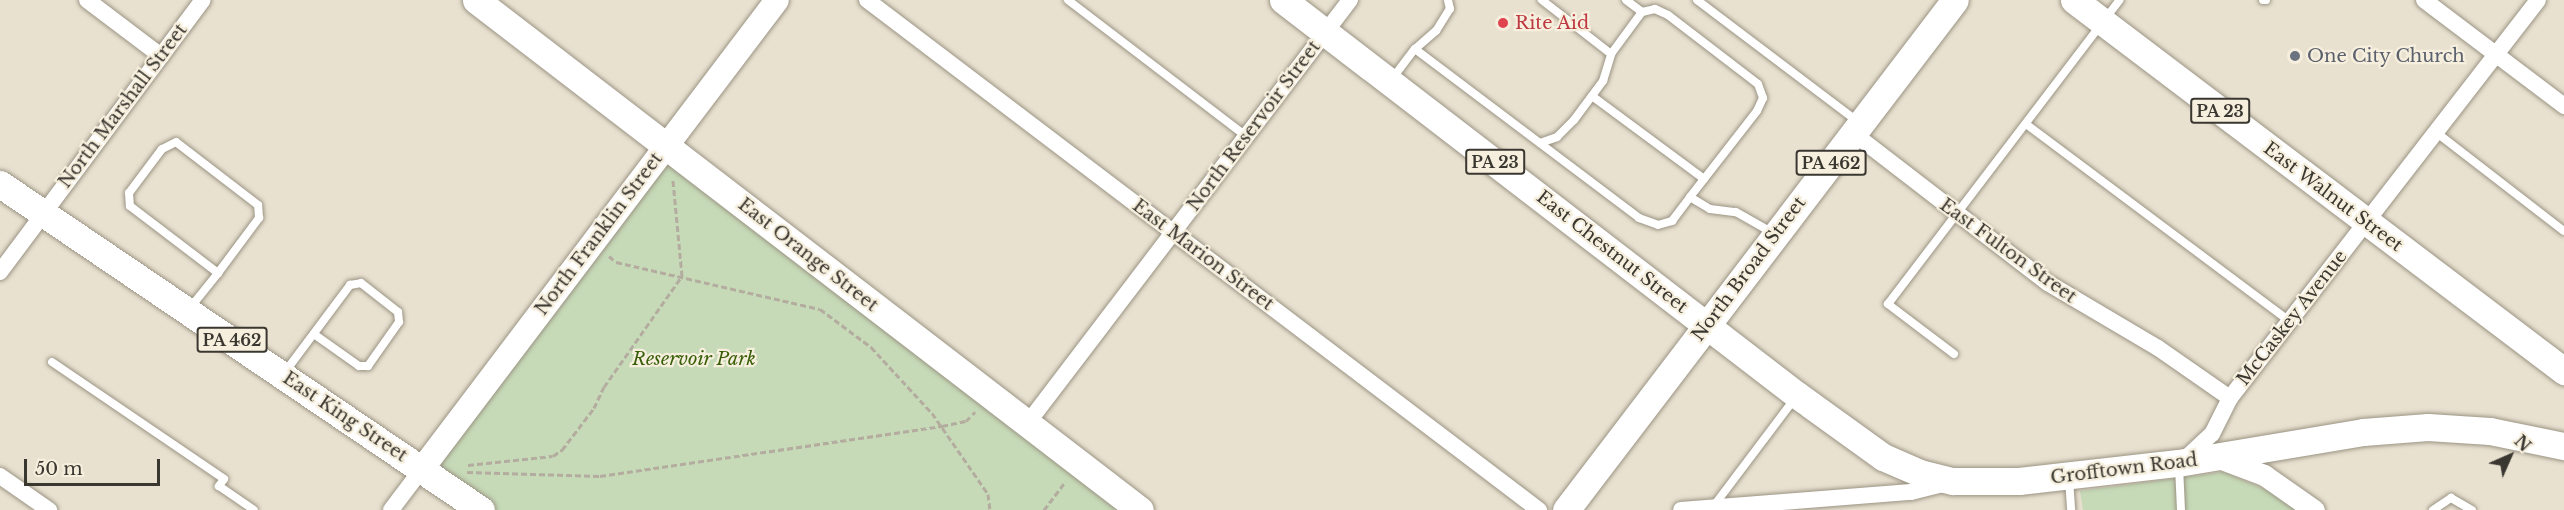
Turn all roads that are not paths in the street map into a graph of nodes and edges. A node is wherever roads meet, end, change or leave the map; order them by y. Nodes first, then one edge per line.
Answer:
1 (87, 0) edge
2 (203, 0) edge
3 (476, 0) edge
4 (777, 0) edge
5 (867, 0) edge
6 (1068, 0) edge
7 (1283, 0) edge
8 (1350, 0) edge
9 (1457, 0) edge
10 (1542, 0) edge
11 (1626, 0) edge
12 (1697, 0) edge
13 (1955, 0) edge
14 (2074, 0) edge
15 (2120, 0) edge
16 (2424, 0) edge
17 (2538, 0) edge
18 (1449, 5) edge
19 (1642, 12) junction
20 (2103, 22) junction
21 (1325, 32) junction
22 (1415, 49) junction
23 (1611, 54) junction
24 (2496, 55) junction
25 (160, 56) junction
26 (1389, 81) junction
27 (1592, 96) junction
28 (2564, 106) edge
29 (2026, 124) junction
30 (1857, 129) junction
31 (2437, 133) junction
32 (1246, 136) junction
33 (1540, 143) junction
34 (666, 146) junction
35 (1704, 179) junction
36 (0, 184) edge
37 (1690, 197) junction
38 (42, 212) junction
39 (1958, 214) junction
40 (2366, 222) junction
41 (2564, 231) edge
42 (1173, 233) junction
43 (1776, 234) junction
44 (0, 272) edge
45 (218, 273) junction
46 (188, 311) junction
47 (2289, 321) junction
48 (1707, 325) junction
49 (314, 334) junction
50 (1954, 354) dead end
51 (52, 362) dead end
52 (2564, 371) edge
53 (283, 375) junction
54 (1797, 395) junction
55 (2230, 398) junction
56 (1027, 424) junction
57 (2564, 446) edge
58 (2216, 457) junction
59 (2178, 463) junction
60 (422, 469) junction
61 (2069, 476) junction
62 (1953, 481) junction
63 (3, 483) edge
64 (474, 508) edge
65 (1713, 508) junction
66 (49, 510) edge
67 (254, 510) edge
68 (391, 510) edge
69 (1140, 510) edge
70 (1539, 510) edge
71 (1566, 510) edge
72 (1681, 510) edge
73 (2071, 510) edge
74 (2181, 510) edge
75 (2314, 510) edge
76 (2433, 510) edge
77 (2472, 510) edge

1 - 25 street
2 - 25 street, North Marshall Street
3 - 34 main road, East Orange Street
4 - 34 main road, North Franklin Street
5 - 42 street, East Marion Street
6 - 32 lane
7 - 21 main road, East Chestnut Street / PA 23
8 - 21 street, North Reservoir Street
9 - 18 lane
10 - 23 lane
11 - 19 lane
12 - 30 lane
13 - 30 main road, North Broad Street / PA 462
14 - 20 main road, East Walnut Street / PA 23
15 - 20 lane
16 - 24 street
17 - 24 street, McCaskey Avenue
18 - 22 lane
19 - 23 lane
19 - 35 lane
20 - 29 lane
20 - 40 main road, East Walnut Street / PA 23
21 - 26 main road, East Chestnut Street / PA 23
21 - 32 street, North Reservoir Street
22 - 26 lane
22 - 33 lane
23 - 27 lane
24 - 28 street
24 - 31 street, McCaskey Avenue
25 - 38 street, North Marshall Street
26 - 48 main road, East Chestnut Street / PA 23
27 - 33 lane
27 - 35 lane
29 - 39 lane
29 - 47 lane
30 - 39 street, East Fulton Street
30 - 43 main road, North Broad Street / PA 462
31 - 40 street, McCaskey Avenue
31 - 41 lane
32 - 42 street, North Reservoir Street
33 - 37 lane
34 - 56 main road, East Orange Street
34 - 60 main road, North Franklin Street
35 - 37 lane
36 - 38 main road, East King Street / PA 462
37 - 43 lane
38 - 44 street, North Marshall Street
38 - 46 main road, East King Street / PA 462
39 - 50 lane
39 - 55 street, East Fulton Street
40 - 47 street, McCaskey Avenue
40 - 52 main road, East Walnut Street / PA 23
42 - 56 street, North Reservoir Street
42 - 70 street, East Marion Street
43 - 48 main road, North Broad Street / PA 462
45 - 45 lane
45 - 46 lane
46 - 53 main road, East King Street / PA 462
47 - 55 street, McCaskey Avenue
48 - 54 main road, East Chestnut Street / PA 23
48 - 71 main road, North Broad Street / PA 462
49 - 49 lane
49 - 53 lane
51 - 67 lane
53 - 60 main road, East King Street / PA 462
54 - 62 main road, East Chestnut Street / PA 23
54 - 65 lane
55 - 59 street, McCaskey Avenue
56 - 69 main road, East Orange Street
57 - 58 main road, Grofftown Road / PA 23
58 - 59 main road, Grofftown Road / PA 23
58 - 75 street
59 - 61 main road, Grofftown Road / PA 23
59 - 74 lane
60 - 64 main road, East King Street / PA 462
60 - 68 street
61 - 62 main road, Grofftown Road / PA 23
61 - 73 lane
62 - 65 street, Grofftown Road
63 - 66 street
65 - 72 street, Grofftown Road
76 - 77 lane

